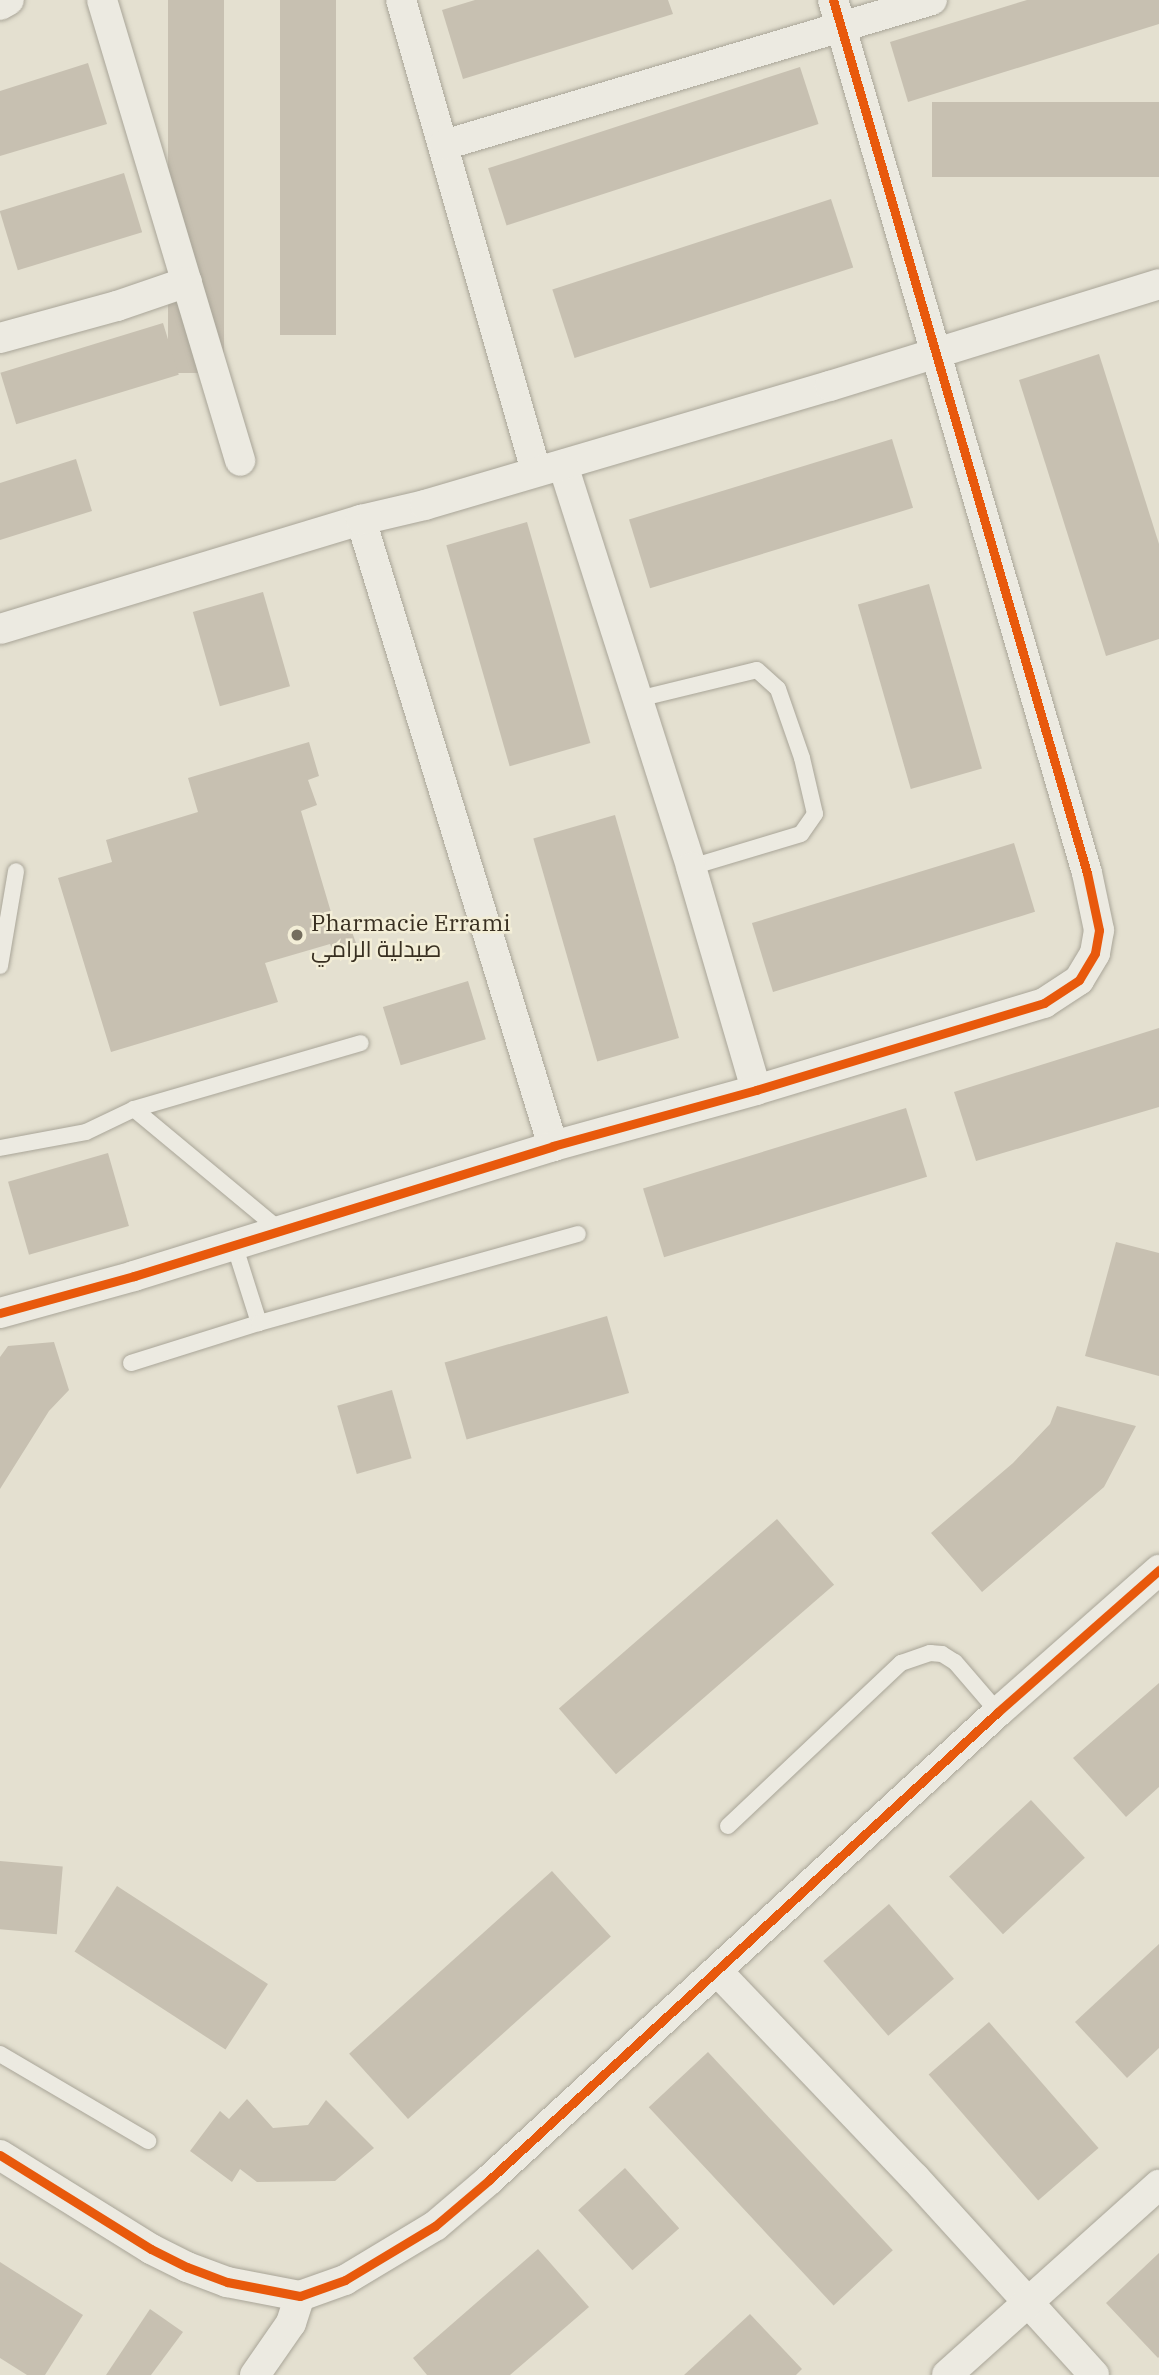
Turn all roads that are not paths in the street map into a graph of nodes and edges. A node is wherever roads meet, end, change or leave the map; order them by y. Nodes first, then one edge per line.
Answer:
1 (9, 0) edge
2 (103, 0) edge
3 (401, 0) edge
4 (932, 0) edge
5 (0, 5) edge
6 (837, 13) edge
7 (444, 145) junction
8 (187, 282) junction
9 (1159, 284) edge
10 (0, 338) edge
11 (937, 354) junction
12 (240, 461) dead end
13 (550, 468) junction
14 (361, 520) junction
15 (0, 629) edge
16 (638, 699) junction
17 (691, 867) junction
18 (16, 870) dead end
19 (0, 966) edge
20 (360, 1043) dead end
21 (756, 1090) junction
22 (134, 1109) junction
23 (553, 1146) junction
24 (0, 1148) edge
25 (280, 1230) junction
26 (578, 1234) dead end
27 (234, 1244) junction
28 (0, 1313) edge
29 (259, 1323) junction
30 (131, 1363) dead end
31 (1159, 1570) edge
32 (998, 1712) junction
33 (728, 1826) dead end
34 (717, 1971) junction
35 (0, 2054) edge
36 (148, 2141) dead end
37 (0, 2155) edge
38 (1159, 2185) edge
39 (300, 2296) junction
40 (1028, 2300) junction
41 (255, 2375) edge
42 (947, 2375) edge
43 (1094, 2375) edge

1 - 5 street
2 - 8 street
3 - 7 street
4 - 6 street
6 - 7 street
6 - 11 street
7 - 13 street
8 - 10 street
8 - 12 street
9 - 11 street
11 - 13 street
11 - 21 street
13 - 14 street
13 - 16 street
14 - 15 street
14 - 23 street
16 - 17 street
16 - 17 lane
17 - 21 street
18 - 19 lane
20 - 22 lane
21 - 23 street
22 - 24 lane
22 - 25 lane
23 - 25 street
25 - 27 street
26 - 29 lane
27 - 28 street
27 - 29 lane
29 - 30 lane
31 - 32 street
32 - 33 lane
32 - 34 street
34 - 39 street
34 - 40 street
35 - 36 lane
37 - 39 street
38 - 40 street
39 - 41 street
40 - 42 street
40 - 43 street

